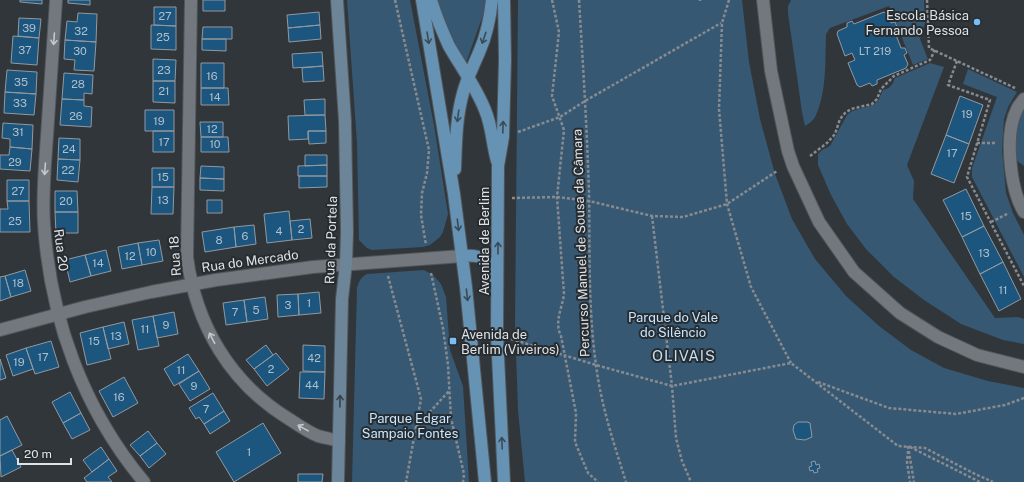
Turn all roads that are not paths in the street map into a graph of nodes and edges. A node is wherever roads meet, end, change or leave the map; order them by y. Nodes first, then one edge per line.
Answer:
1 (56, 0) edge
2 (191, 0) edge
3 (337, 0) edge
4 (422, 0) edge
5 (431, 0) edge
6 (492, 0) edge
7 (504, 0) edge
8 (763, 0) edge
9 (468, 78) junction
10 (1024, 99) edge
11 (498, 166) junction
12 (454, 194) junction
13 (1019, 212) edge
14 (462, 256) junction
15 (346, 264) junction
16 (192, 284) junction
17 (498, 287) junction
18 (58, 313) junction
19 (0, 330) edge
20 (1024, 367) edge
21 (339, 441) junction
22 (144, 482) edge
23 (338, 482) edge
24 (485, 482) edge
25 (504, 482) edge

1 -> 18 street, Rua 20
2 - 16 street, Rua 18
3 - 15 street, Rua da Portela
4 -> 12 main road
5 - 9 main road
6 -> 9 main road
11 -> 7 main road, Avenida de Berlim
8 - 20 street
9 - 11 main road
9 -> 12 main road
10 - 13 street
17 -> 11 main road, Avenida de Berlim
12 -> 14 main road, Avenida de Berlim
14 - 15 street, Rua do Mercado
14 - 17 main road
14 -> 24 main road, Avenida de Berlim
15 - 16 street, Rua do Mercado
21 -> 15 street, Rua da Portela
16 - 18 street, Rua do Mercado
21 -> 16 street, Rua 18
25 -> 17 main road, Avenida de Berlim
18 - 19 street, Rua do Mercado
18 - 22 street, Rua 20
21 - 23 street, Rua da Portela

